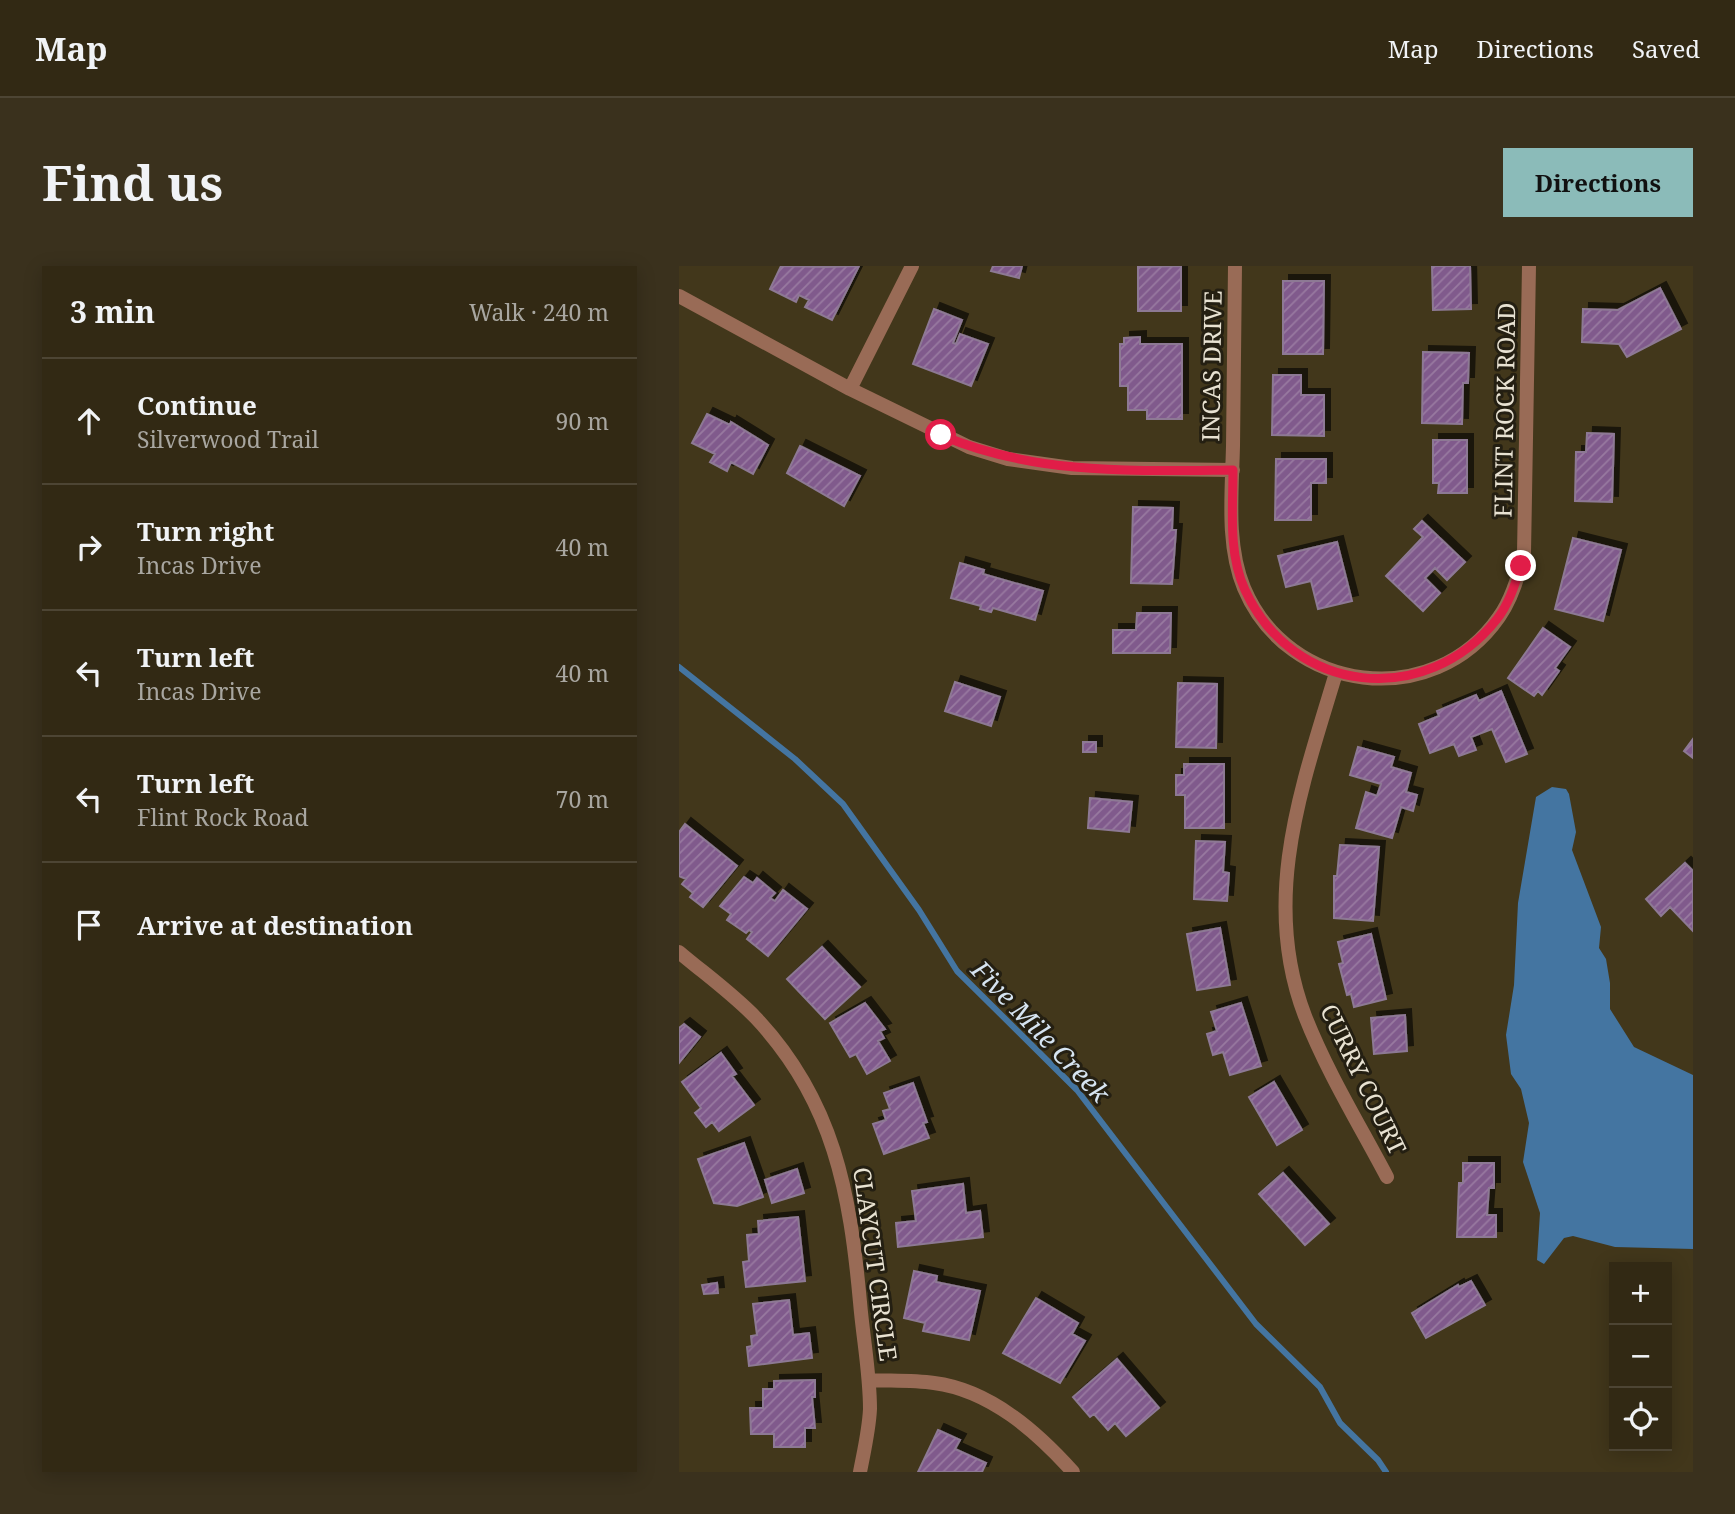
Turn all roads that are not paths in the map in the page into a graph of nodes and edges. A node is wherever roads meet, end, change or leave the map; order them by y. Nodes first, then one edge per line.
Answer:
1 (912, 266) edge
2 (1235, 266) edge
3 (1529, 266) edge
4 (679, 296) edge
5 (850, 389) junction
6 (1233, 470) junction
7 (1336, 673) junction
8 (679, 952) edge
9 (1387, 1177) dead end
10 (869, 1380) junction
11 (860, 1472) edge
12 (1073, 1472) edge

1 - 5 street
2 - 6 street, INCAS DRIVE
3 - 7 street, FLINT ROCK ROAD
4 - 5 street
5 - 6 street
6 - 7 street, INCAS DRIVE
7 - 9 street, CURRY COURT
8 - 10 street, CLAYCUT CIRCLE
10 - 11 street, CLAYCUT CIRCLE
10 - 12 street

